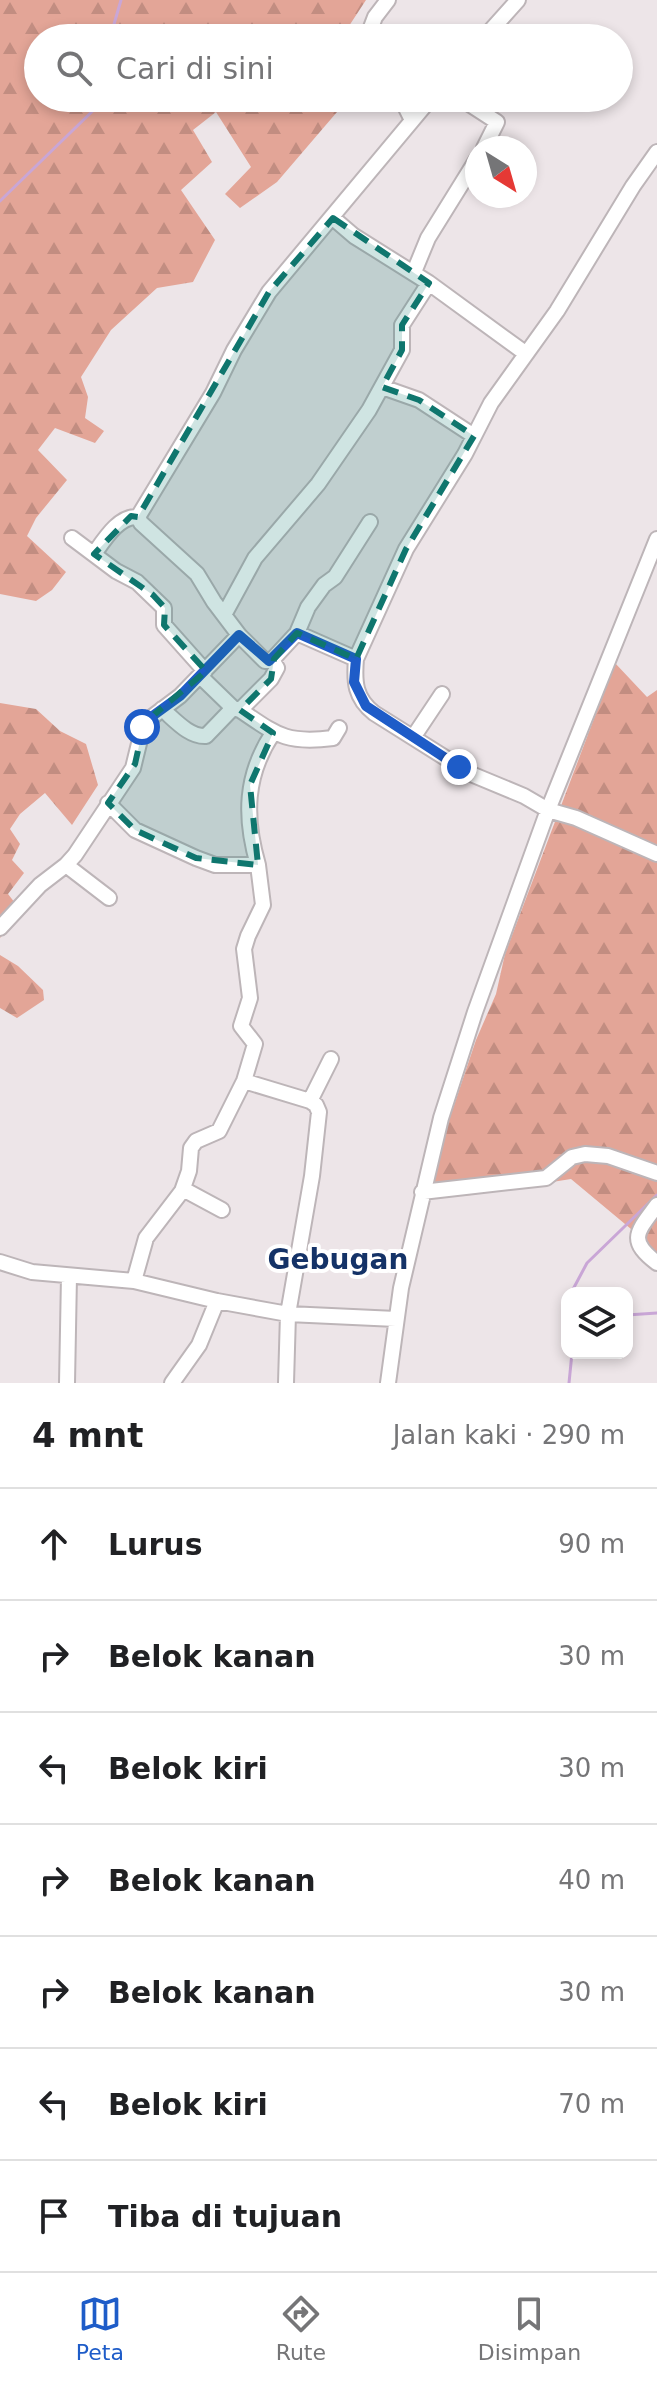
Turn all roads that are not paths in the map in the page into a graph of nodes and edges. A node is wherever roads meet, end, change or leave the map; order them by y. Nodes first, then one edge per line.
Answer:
1 (388, 0) edge
2 (518, 0) edge
3 (372, 24) edge
4 (497, 24) edge
5 (408, 112) edge
6 (419, 112) edge
7 (482, 112) edge
8 (412, 120) junction
9 (491, 136) edge
10 (657, 152) edge
11 (465, 178) edge
12 (333, 218) junction
13 (414, 272) junction
14 (429, 283) junction
15 (525, 353) junction
16 (382, 387) junction
17 (474, 436) junction
18 (138, 517) junction
19 (370, 522) dead end
20 (72, 538) dead end
21 (657, 539) edge
22 (94, 554) junction
23 (224, 615) junction
24 (297, 633) junction
25 (239, 635) junction
26 (356, 659) junction
27 (272, 660) junction
28 (203, 673) junction
29 (442, 694) dead end
30 (162, 709) junction
31 (236, 709) junction
32 (339, 728) dead end
33 (273, 733) junction
34 (414, 736) junction
35 (108, 803) junction
36 (548, 810) junction
37 (657, 854) edge
38 (66, 865) junction
39 (258, 865) junction
40 (109, 898) dead end
41 (0, 928) edge
42 (331, 1059) dead end
43 (244, 1081) junction
44 (310, 1101) junction
45 (657, 1173) edge
46 (183, 1189) junction
47 (422, 1192) junction
48 (657, 1205) edge
49 (222, 1210) dead end
50 (0, 1262) edge
51 (657, 1263) edge
52 (69, 1276) junction
53 (134, 1281) junction
54 (217, 1301) junction
55 (288, 1314) junction
56 (396, 1319) junction
57 (67, 1383) edge
58 (172, 1383) edge
59 (286, 1383) edge
60 (388, 1383) edge

1 - 3 street
2 - 4 street
5 - 8 street
6 - 8 street
7 - 9 street
8 - 12 street
10 - 15 street
11 - 13 street
12 - 13 street
12 - 18 street
13 - 14 street
14 - 15 street
14 - 16 street
15 - 17 street
16 - 17 street
16 - 23 street
17 - 26 street
18 - 22 street
18 - 23 street
19 - 24 street
20 - 22 street
21 - 36 street
22 - 28 street
23 - 25 street
24 - 26 street
24 - 27 street
25 - 27 street
25 - 28 street
26 - 34 street
27 - 31 street
28 - 30 street
28 - 31 street
29 - 34 street
30 - 31 street
30 - 35 street
31 - 33 street
32 - 33 street
33 - 39 street
34 - 36 street
35 - 38 street
35 - 39 street
36 - 37 street
36 - 47 street
38 - 40 street
38 - 41 street
39 - 43 street
42 - 44 street
43 - 44 street
43 - 46 street
44 - 55 street
45 - 47 street
46 - 49 street
46 - 53 street
47 - 56 street
48 - 51 street
50 - 52 street
52 - 53 street
52 - 57 street
53 - 54 street
54 - 55 street
54 - 58 street
55 - 56 street
55 - 59 street
56 - 60 street

